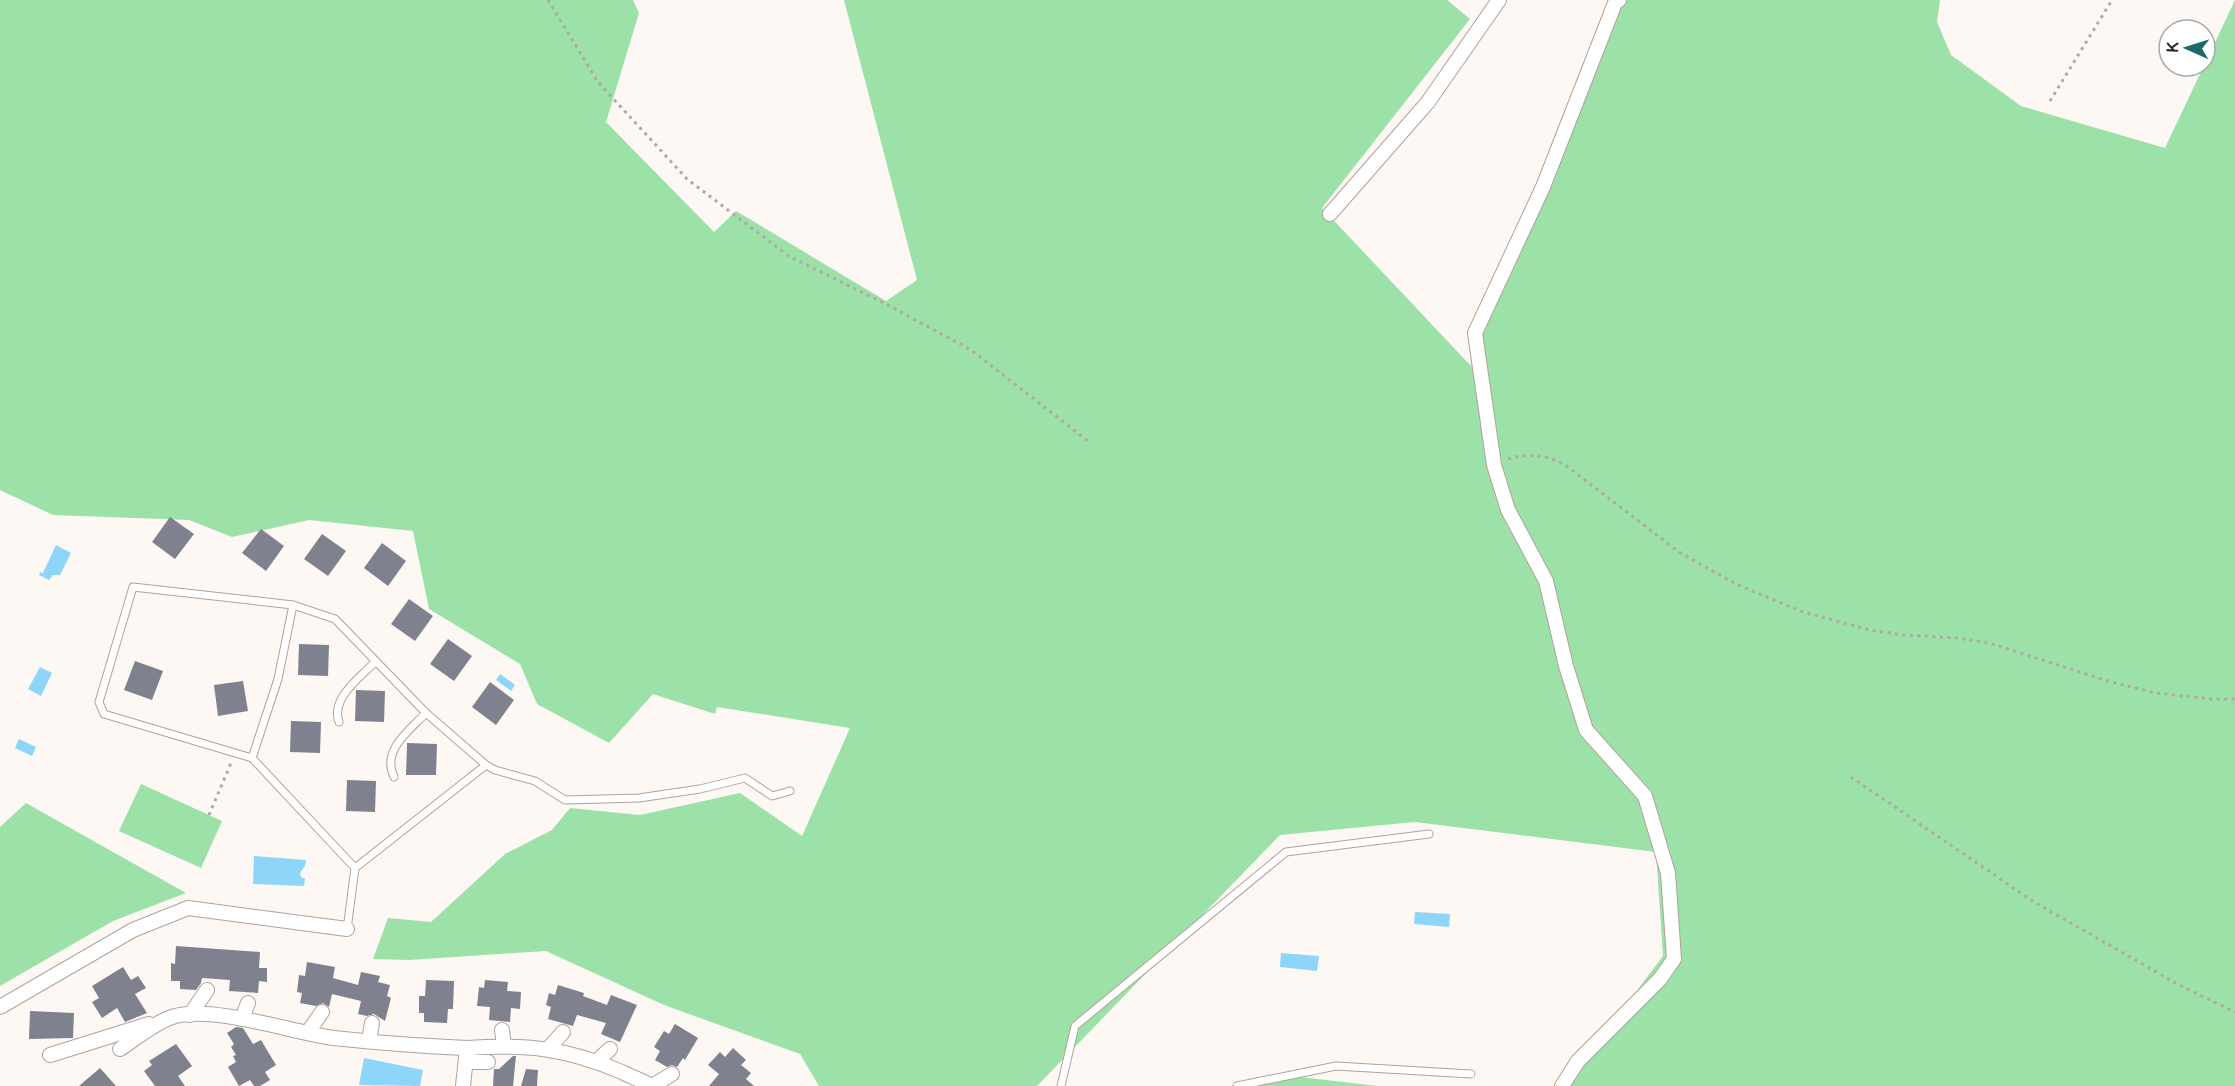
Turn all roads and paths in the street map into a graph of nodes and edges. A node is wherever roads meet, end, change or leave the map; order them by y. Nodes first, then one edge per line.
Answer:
1 (548, 0) edge
2 (1499, 0) edge
3 (2112, 0) edge
4 (1614, 1) edge
5 (2050, 101) dead end
6 (1330, 214) dead end
7 (1089, 441) dead end
8 (1494, 465) junction
9 (293, 605) junction
10 (376, 661) junction
11 (2235, 699) edge
12 (426, 713) junction
13 (339, 722) dead end
14 (235, 753) junction
15 (252, 758) junction
16 (486, 765) junction
17 (394, 777) dead end
18 (1851, 777) dead end
19 (790, 791) dead end
20 (209, 815) dead end
21 (1429, 834) dead end
22 (355, 868) junction
23 (347, 929) joint
24 (207, 990) dead end
25 (248, 1004) dead end
26 (0, 1007) edge
27 (322, 1012) dead end
28 (2235, 1012) edge
29 (190, 1015) junction
30 (174, 1016) junction
31 (372, 1023) dead end
32 (245, 1024) junction
33 (502, 1030) dead end
34 (308, 1032) junction
35 (563, 1032) dead end
36 (369, 1041) junction
37 (504, 1046) junction
38 (120, 1049) dead end
39 (549, 1049) junction
40 (610, 1049) dead end
41 (50, 1054) dead end
42 (466, 1055) junction
43 (488, 1062) dead end
44 (597, 1062) junction
45 (672, 1074) dead end
46 (1472, 1074) dead end
47 (632, 1082) edge
48 (463, 1086) edge
49 (652, 1086) edge
50 (1061, 1086) edge
51 (1237, 1086) edge
52 (1562, 1086) edge

1 - 7 path
2 - 6 street
3 - 5 path
4 - 8 street
8 - 11 path
8 - 52 street
9 - 10 lane
9 - 14 lane
9 - 15 lane
10 - 12 lane
10 - 13 lane
12 - 16 lane
12 - 17 lane
14 - 15 lane
14 - 20 path
15 - 22 lane
16 - 19 lane
16 - 22 lane
18 - 28 path
21 - 50 lane
22 - 23 lane
23 - 26 street
24 - 29 street
25 - 32 street
27 - 34 street
29 - 30 street
29 - 32 street
30 - 38 street
30 - 41 street
31 - 36 street
32 - 34 street
33 - 37 street
34 - 36 street
35 - 39 street
36 - 42 street
37 - 39 street
37 - 42 street
39 - 44 street
40 - 44 street
42 - 43 street
42 - 48 street
44 - 47 street
45 - 49 street
46 - 51 lane
47 - 49 street

